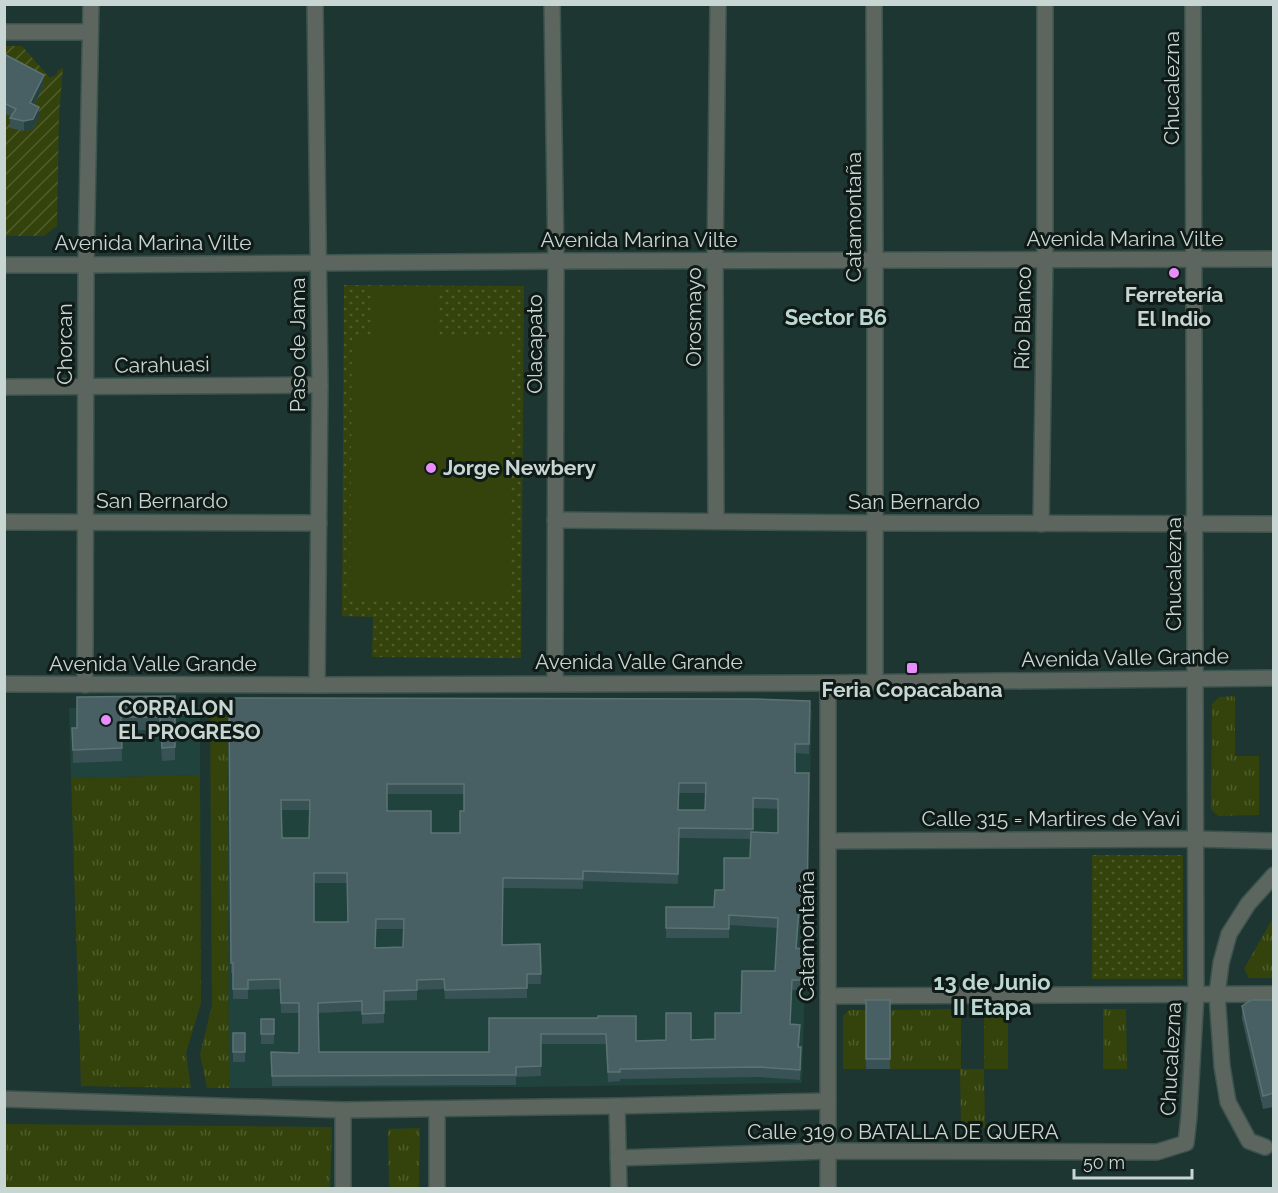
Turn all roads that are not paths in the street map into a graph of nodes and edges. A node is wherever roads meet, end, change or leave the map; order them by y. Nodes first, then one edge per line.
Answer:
1 (92, 4) edge
2 (315, 4) edge
3 (552, 4) edge
4 (718, 4) edge
5 (874, 4) edge
6 (1045, 4) edge
7 (1193, 4) edge
8 (4, 32) edge
9 (90, 32) junction
10 (1274, 259) edge
11 (1044, 260) junction
12 (1194, 260) junction
13 (556, 261) junction
14 (715, 261) junction
15 (875, 261) junction
16 (318, 263) junction
17 (4, 265) edge
18 (86, 265) junction
19 (320, 385) junction
20 (4, 387) edge
21 (86, 387) junction
22 (555, 520) junction
23 (716, 521) junction
24 (4, 522) edge
25 (86, 522) junction
26 (319, 523) junction
27 (874, 523) junction
28 (1041, 524) junction
29 (1195, 524) junction
30 (1274, 524) edge
31 (1196, 678) junction
32 (1274, 678) edge
33 (828, 682) junction
34 (875, 682) junction
35 (555, 683) junction
36 (4, 684) edge
37 (85, 685) junction
38 (316, 685) junction
39 (1196, 839) junction
40 (828, 841) junction
41 (1274, 841) edge
42 (1274, 875) edge
43 (1196, 994) junction
44 (1217, 994) junction
45 (1274, 994) edge
46 (828, 996) junction
47 (4, 1099) edge
48 (828, 1101) junction
49 (617, 1106) junction
50 (437, 1109) junction
51 (343, 1110) junction
52 (1186, 1143) joint
53 (1265, 1148) dead end
54 (828, 1151) junction
55 (618, 1158) junction
56 (343, 1188) edge
57 (436, 1188) edge
58 (619, 1188) edge
59 (828, 1188) edge

1 - 9 street, Chorcan
2 - 16 street, Paso de Jama
3 - 13 street, Olacapato
4 - 14 street, Orosmayo
5 - 15 street, Catamontaña
6 - 11 street, Río Blanco
7 - 12 street, Chucalezna
8 - 9 street
9 - 18 street, Chorcan
10 - 12 street, Avenida Marina Vilte
11 - 12 street, Avenida Marina Vilte
11 - 15 street, Avenida Marina Vilte
11 - 28 street, Río Blanco
12 - 29 street, Chucalezna
13 - 14 street, Avenida Marina Vilte
13 - 16 street, Avenida Marina Vilte
13 - 22 street, Olacapato
14 - 15 street, Avenida Marina Vilte
14 - 23 street, Orosmayo
15 - 27 street, Catamontaña
16 - 18 street, Avenida Marina Vilte
16 - 19 street, Paso de Jama
17 - 18 street, Avenida Marina Vilte
18 - 21 street, Chorcan
19 - 21 street, Carahuasi
19 - 26 street, Paso de Jama
20 - 21 street, Carahuasi
21 - 25 street, Chorcan
22 - 23 street, San Bernardo
22 - 35 street, Olacapato
23 - 27 street, San Bernardo
24 - 25 street, San Bernardo
25 - 26 street, San Bernardo
25 - 37 street, Chorcan
26 - 38 street, Paso de Jama
27 - 28 street, San Bernardo
27 - 34 street, Catamontaña
28 - 29 street, San Bernardo
29 - 30 street, San Bernardo
29 - 31 street, Chucalezna
31 - 32 street, Avenida Valle Grande
31 - 34 street, Avenida Valle Grande
31 - 39 street, Chucalezna
33 - 34 street, Avenida Valle Grande
33 - 35 street, Avenida Valle Grande
33 - 40 street, Catamontaña
35 - 38 street, Avenida Valle Grande
36 - 37 street, Avenida Valle Grande
37 - 38 street, Avenida Valle Grande
39 - 40 street, Calle 315 = Martires de Yavi
39 - 41 street, Calle 315 = Martires de Yavi
39 - 43 street, Chucalezna
40 - 46 street, Catamontaña
42 - 44 street
43 - 44 street
43 - 46 street
43 - 52 street, Chucalezna
44 - 45 street
44 - 53 street
46 - 48 street, Catamontaña
47 - 51 street
48 - 49 street
48 - 54 street, Catamontaña
49 - 50 street
49 - 55 street
50 - 51 street
50 - 57 street
51 - 56 street
52 - 54 street, Calle 319 o BATALLA DE QUERA
54 - 55 street, Calle 319 o BATALLA DE QUERA
54 - 59 street, Catamontaña
55 - 58 street

